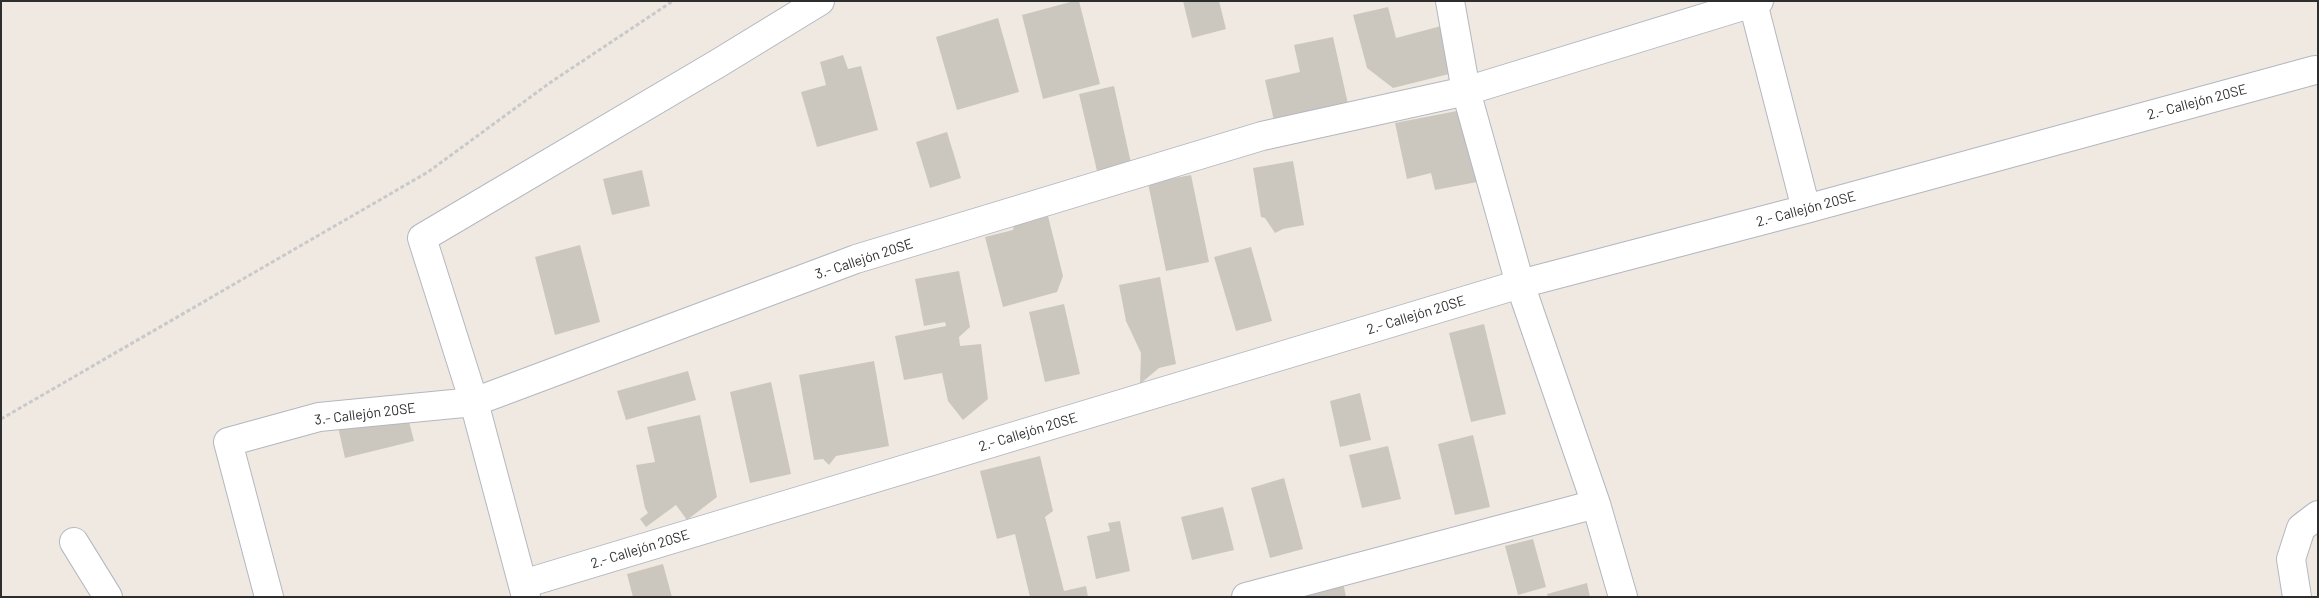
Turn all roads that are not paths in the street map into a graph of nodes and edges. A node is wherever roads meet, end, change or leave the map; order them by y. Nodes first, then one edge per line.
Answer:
1 (820, 1) edge
2 (1450, 1) edge
3 (1756, 2) edge
4 (2317, 69) edge
5 (1466, 91) junction
6 (1806, 209) junction
7 (1520, 284) junction
8 (474, 402) junction
9 (1596, 504) junction
10 (2318, 515) edge
11 (74, 542) dead end
12 (524, 591) edge
13 (108, 597) edge
14 (269, 597) edge
15 (1246, 597) edge
16 (1623, 597) edge
17 (2297, 597) edge

1 - 8 street
2 - 5 street
3 - 5 street, 3.- Callejón 20SE
3 - 6 street
4 - 6 street, 2.- Callejón 20SE
5 - 7 street
5 - 8 street, 3.- Callejón 20SE
6 - 7 street, 2.- Callejón 20SE
7 - 9 street
7 - 12 street, 2.- Callejón 20SE
8 - 12 street
8 - 14 street, 3.- Callejón 20SE
9 - 15 street
9 - 16 street
10 - 17 street
11 - 13 street

